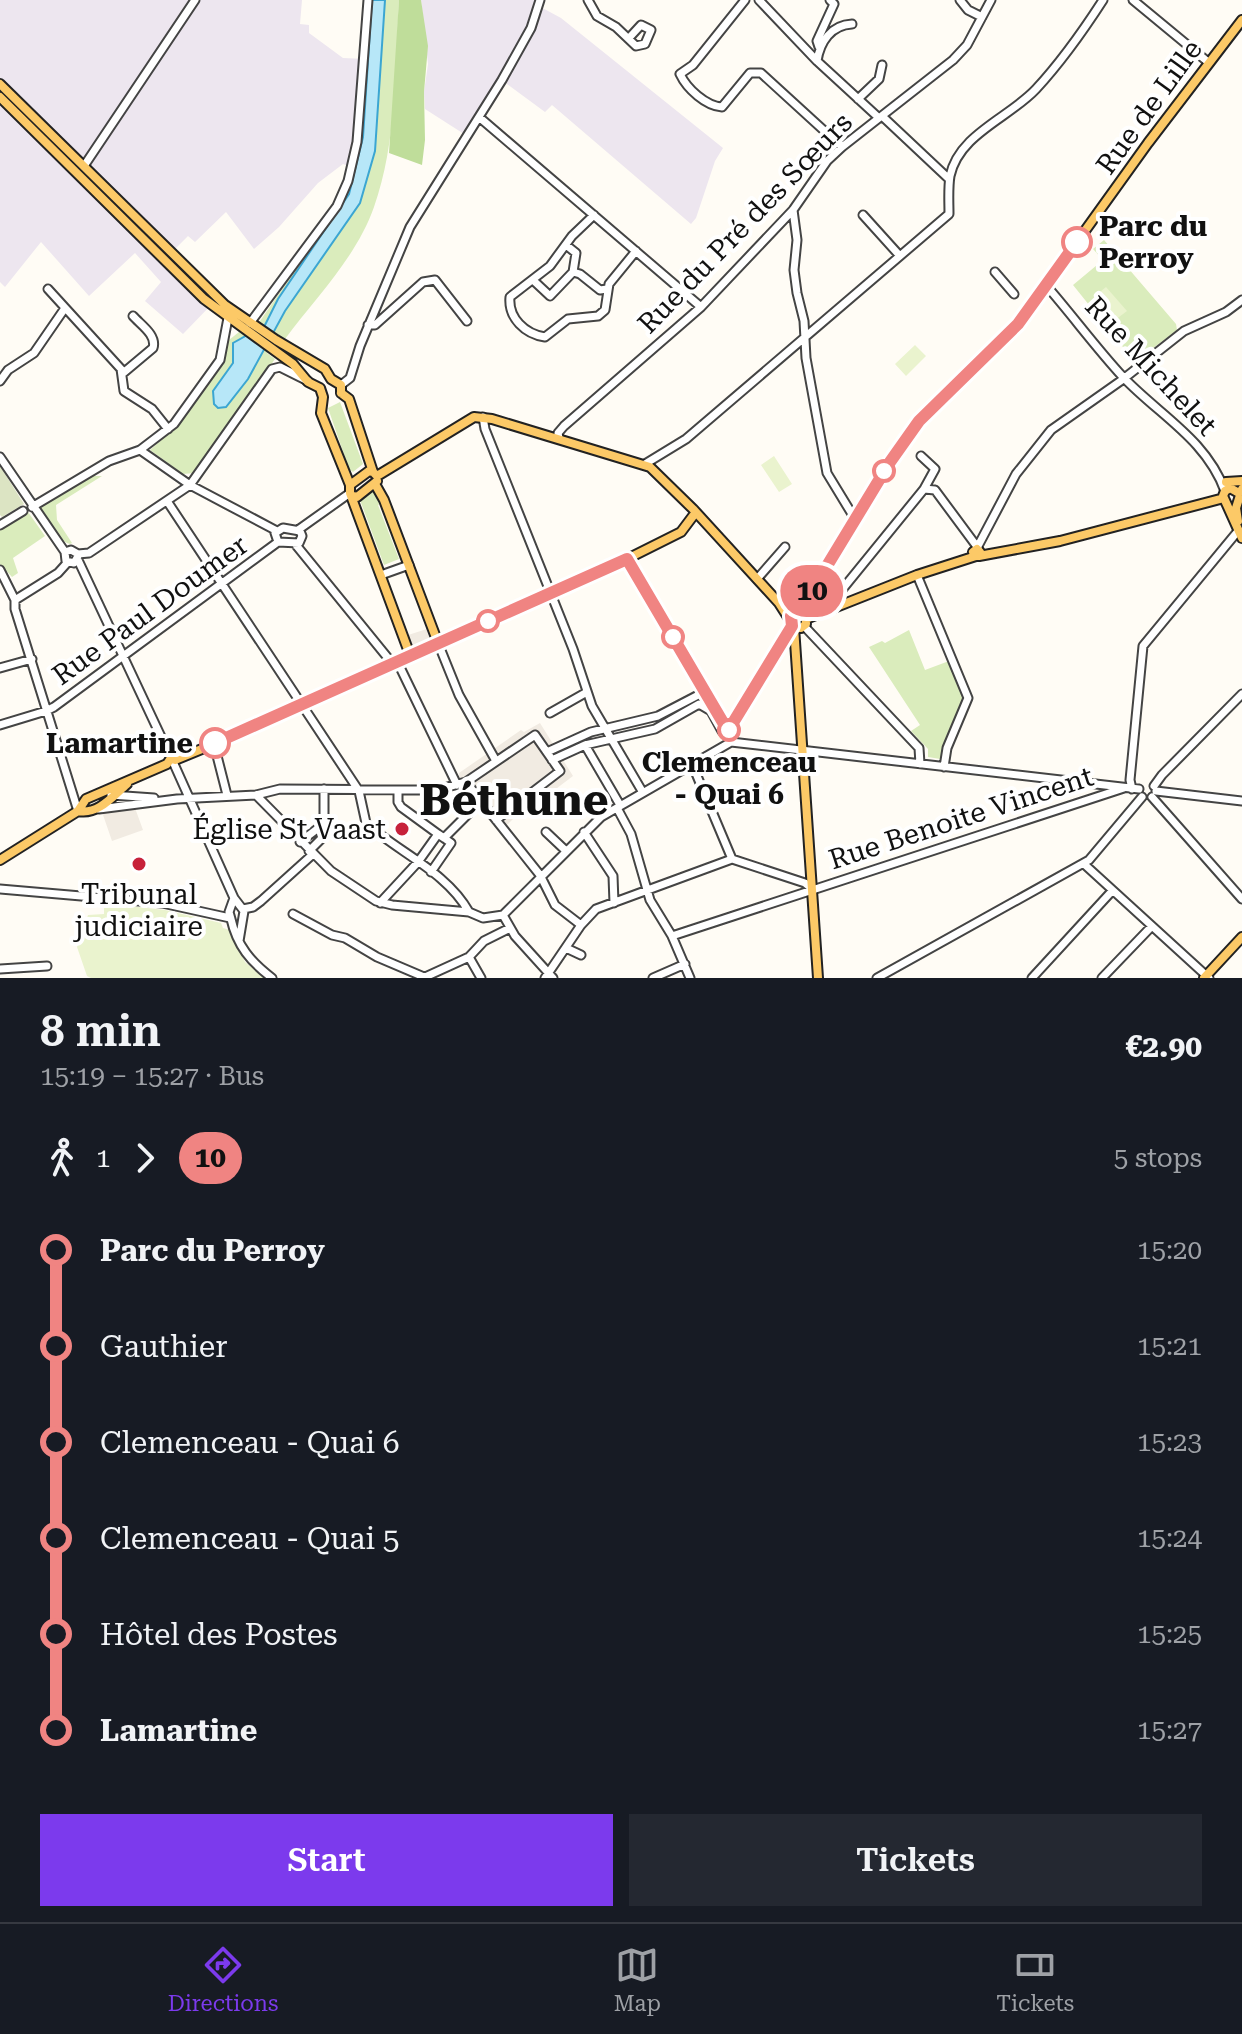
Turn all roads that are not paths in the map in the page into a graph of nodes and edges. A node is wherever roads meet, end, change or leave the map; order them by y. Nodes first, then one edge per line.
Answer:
1 (195, 0) edge
2 (368, 0) edge
3 (540, 0) edge
4 (588, 0) edge
5 (745, 0) edge
6 (759, 0) edge
7 (830, 0) edge
8 (960, 0) edge
9 (991, 0) edge
10 (1103, 0) edge
11 (1133, 0) edge
12 (982, 17) junction
13 (1242, 20) edge
14 (852, 24) dead end
15 (629, 38) dead end
16 (819, 50) junction
17 (817, 61) junction
18 (1208, 62) junction
19 (882, 65) dead end
20 (0, 84) edge
21 (0, 97) edge
22 (858, 99) junction
23 (479, 117) junction
24 (880, 117) junction
25 (842, 147) junction
26 (82, 170) junction
27 (949, 179) junction
28 (793, 210) junction
29 (594, 215) junction
30 (863, 215) dead end
31 (566, 245) junction
32 (636, 251) junction
33 (900, 256) junction
34 (573, 272) junction
35 (995, 272) dead end
36 (534, 281) junction
37 (1045, 288) junction
38 (48, 289) dead end
39 (607, 289) junction
40 (1014, 294) dead end
41 (1242, 300) edge
42 (701, 307) junction
43 (65, 308) junction
44 (133, 316) dead end
45 (228, 318) junction
46 (467, 321) dead end
47 (253, 325) junction
48 (368, 325) junction
49 (805, 339) junction
50 (273, 344) junction
51 (122, 374) junction
52 (350, 378) junction
53 (1124, 378) junction
54 (331, 379) junction
55 (0, 381) edge
56 (308, 382) junction
57 (322, 392) junction
58 (344, 392) junction
59 (483, 417) junction
60 (168, 429) junction
61 (559, 438) junction
62 (140, 450) junction
63 (921, 456) dead end
64 (0, 457) edge
65 (645, 464) junction
66 (375, 477) junction
67 (190, 485) junction
68 (924, 489) junction
69 (351, 491) junction
70 (1234, 491) edge
71 (167, 501) junction
72 (32, 507) junction
73 (23, 511) dead end
74 (855, 519) junction
75 (695, 520) junction
76 (0, 525) edge
77 (298, 530) junction
78 (277, 531) junction
79 (1241, 533) edge
80 (278, 542) junction
81 (296, 545) junction
82 (785, 547) dead end
83 (977, 551) junction
84 (65, 552) junction
85 (78, 557) junction
86 (630, 557) junction
87 (67, 563) junction
88 (409, 565) junction
89 (1, 572) edge
90 (381, 575) junction
91 (917, 575) junction
92 (757, 579) junction
93 (222, 585) junction
94 (550, 594) junction
95 (15, 600) junction
96 (830, 610) junction
97 (800, 620) junction
98 (438, 643) junction
99 (410, 655) junction
100 (124, 656) junction
101 (32, 659) junction
102 (395, 662) junction
103 (0, 668) edge
104 (587, 692) junction
105 (703, 693) junction
106 (1242, 694) edge
107 (301, 705) junction
108 (46, 711) junction
109 (550, 713) dead end
110 (646, 720) junction
111 (0, 725) edge
112 (605, 729) junction
113 (649, 731) junction
114 (724, 731) junction
115 (610, 739) junction
116 (727, 743) junction
117 (214, 744) junction
118 (585, 745) junction
119 (802, 751) junction
120 (547, 752) junction
121 (552, 760) junction
122 (172, 761) junction
123 (496, 761) junction
124 (692, 764) junction
125 (920, 764) junction
126 (944, 767) junction
127 (132, 780) junction
128 (466, 782) junction
129 (1077, 782) junction
130 (457, 785) junction
131 (324, 789) junction
132 (398, 790) junction
133 (359, 791) junction
134 (642, 791) junction
135 (1134, 791) junction
136 (1154, 791) junction
137 (96, 795) junction
138 (227, 795) junction
139 (256, 795) junction
140 (114, 796) junction
141 (190, 798) junction
142 (177, 799) junction
143 (481, 801) junction
144 (1242, 801) edge
145 (1081, 802) junction
146 (618, 807) junction
147 (97, 809) junction
148 (78, 811) junction
149 (496, 820) junction
150 (321, 826) junction
151 (546, 832) dead end
152 (584, 832) junction
153 (441, 836) junction
154 (297, 839) junction
155 (565, 850) junction
156 (310, 853) junction
157 (732, 859) junction
158 (0, 860) edge
159 (418, 862) junction
160 (1084, 864) junction
161 (431, 872) junction
162 (540, 875) junction
163 (613, 876) junction
164 (624, 876) dead end
165 (811, 888) junction
166 (0, 889) edge
167 (647, 891) junction
168 (1112, 891) junction
169 (234, 898) junction
170 (1242, 899) edge
171 (380, 903) junction
172 (614, 903) junction
173 (242, 911) junction
174 (469, 912) junction
175 (230, 914) junction
176 (293, 914) dead end
177 (503, 915) junction
178 (581, 925) junction
179 (1151, 927) junction
180 (510, 928) junction
181 (672, 936) junction
182 (1242, 940) edge
183 (239, 941) junction
184 (566, 948) junction
185 (581, 955) dead end
186 (469, 957) junction
187 (685, 964) junction
188 (47, 966) dead end
189 (0, 969) edge
190 (549, 976) edge
191 (424, 977) edge
192 (655, 977) edge
193 (1207, 977) edge
194 (272, 978) edge
195 (481, 978) edge
196 (690, 978) edge
197 (818, 978) edge
198 (879, 978) edge
199 (1032, 978) edge
200 (1102, 978) edge

1 - 26 street
2 - 47 street
3 - 23 street
4 - 15 street
5 - 25 street
6 - 17 street
7 - 16 street
8 - 12 street
9 - 12 street, Rue du Pré des Sœurs
10 - 27 street
11 - 18 street
12 - 24 street, Rue du Pré des Sœurs
13 - 18 main road, Rue de Lille
14 - 16 street
16 - 17 street
17 - 22 street
18 - 37 main road, Rue de Lille
19 - 22 street
20 - 26 main road
21 - 26 main road
22 - 24 street
23 - 29 street
23 - 48 street
24 - 25 street, Rue du Pré des Sœurs
24 - 27 street
25 - 28 street, Rue du Pré des Sœurs
26 - 45 main road
26 - 47 main road
27 - 33 street
28 - 42 street, Rue du Pré des Sœurs
28 - 49 street
29 - 31 street
29 - 32 street
30 - 33 street
31 - 34 street
31 - 36 street
32 - 39 street
32 - 42 street
33 - 49 street
34 - 36 street
34 - 39 street
35 - 40 street
36 - 39 street
37 - 53 street, Rue Michelet
37 - 74 main road, Rue de Lille
38 - 43 street
41 - 53 street
42 - 61 street, Rue du Pré des Sœurs
43 - 51 street
43 - 55 street
44 - 51 street
45 - 50 main road
45 - 60 street
46 - 48 street
47 - 50 main road
48 - 52 street
49 - 65 street
49 - 74 street
50 - 54 main road
50 - 56 main road
51 - 60 street
52 - 58 street
52 - 58 street
53 - 70 street, Rue Michelet
53 - 83 street
54 - 57 main road
54 - 58 main road
56 - 57 main road
56 - 67 street
57 - 58 main road
57 - 69 main road
58 - 66 main road
59 - 61 main road
59 - 66 main road
59 - 94 street
60 - 62 street
61 - 65 main road
62 - 67 street
62 - 72 street
63 - 68 street
64 - 72 street
65 - 75 main road
66 - 69 main road
66 - 69 main road
66 - 88 main road
67 - 71 street
67 - 78 street
68 - 83 street
68 - 96 street
69 - 77 street
69 - 90 main road
70 - 79 main road
70 - 83 main road
71 - 85 street
71 - 93 street
72 - 84 street
73 - 76 street
74 - 97 main road, Rue de Lille
75 - 86 main road
75 - 92 main road
77 - 78 street
77 - 81 street
78 - 80 street
79 - 135 street
80 - 81 street
80 - 93 street, Rue Paul Doumer
81 - 102 street
82 - 92 street
83 - 91 main road
84 - 85 street
84 - 87 street
85 - 87 street
85 - 100 street
86 - 94 main road
86 - 105 street
87 - 95 street
88 - 90 street
88 - 98 main road
89 - 95 street
90 - 99 main road
91 - 96 main road
91 - 126 street
92 - 97 main road
93 - 100 street, Rue Paul Doumer
93 - 107 street
94 - 98 main road
94 - 104 street
95 - 101 street
96 - 97 main road
97 - 114 street
97 - 119 main road, Rue de Lille
97 - 125 street
98 - 99 main road
98 - 123 street
99 - 102 main road
100 - 108 street, Rue Paul Doumer
100 - 122 street
101 - 103 street
101 - 108 street
102 - 107 main road
102 - 130 street
104 - 109 street
104 - 112 street
105 - 110 street
105 - 114 street
106 - 136 street
107 - 117 main road
107 - 133 street
108 - 111 street, Rue Paul Doumer
108 - 148 street
110 - 112 street
110 - 113 street
112 - 115 street
112 - 120 street
113 - 114 street
113 - 115 street
114 - 116 street
114 - 116 street
115 - 118 street
115 - 134 street
116 - 119 street
116 - 124 street
117 - 122 main road
117 - 138 street
118 - 121 street
118 - 146 street
119 - 125 street
119 - 165 main road, Rue de Lille
120 - 121 street
120 - 123 street
121 - 149 street
122 - 127 main road
122 - 141 street
123 - 128 street
124 - 134 street
124 - 157 street
125 - 126 street
126 - 129 street
127 - 137 main road
127 - 140 main road
128 - 130 street
128 - 143 street
129 - 135 street
129 - 145 street
130 - 132 street
131 - 133 street
131 - 139 street
131 - 150 street
132 - 133 street
132 - 153 street
133 - 159 street
134 - 146 street
135 - 136 street
135 - 136 street
135 - 145 street, Rue Benoite Vincent
135 - 160 street
136 - 144 street
136 - 170 street
137 - 140 street
137 - 148 main road
138 - 139 street
138 - 141 street
139 - 154 street
140 - 142 street
140 - 147 main road
141 - 142 street
141 - 169 street
142 - 147 street
143 - 149 street
143 - 153 street
145 - 165 street, Rue Benoite Vincent
146 - 152 street
146 - 167 street
147 - 148 main road
148 - 158 main road
149 - 162 street
150 - 154 street
150 - 156 street
151 - 155 street
152 - 155 street
152 - 163 street
153 - 159 street
153 - 161 street
154 - 156 street
155 - 162 street
156 - 171 street
156 - 173 street
157 - 165 street
157 - 167 street
159 - 161 street
159 - 171 street
160 - 168 street
160 - 198 street
161 - 174 street
162 - 177 street
162 - 178 street
163 - 164 street
163 - 172 street
165 - 181 street, Rue Benoite Vincent
165 - 197 main road, Rue de Lille
166 - 175 street
167 - 172 street
167 - 181 street
168 - 179 street
168 - 199 street
169 - 173 street
169 - 175 street
171 - 174 street
172 - 178 street
173 - 175 street
173 - 175 street
173 - 183 street
174 - 177 street
175 - 183 street
176 - 191 street
177 - 180 street
178 - 184 street
179 - 193 street
179 - 200 street
180 - 186 street
180 - 190 street
181 - 187 street
182 - 193 main road
183 - 194 street
184 - 185 street
184 - 190 street
186 - 191 street
186 - 195 street
187 - 192 street
187 - 196 street
188 - 189 street

